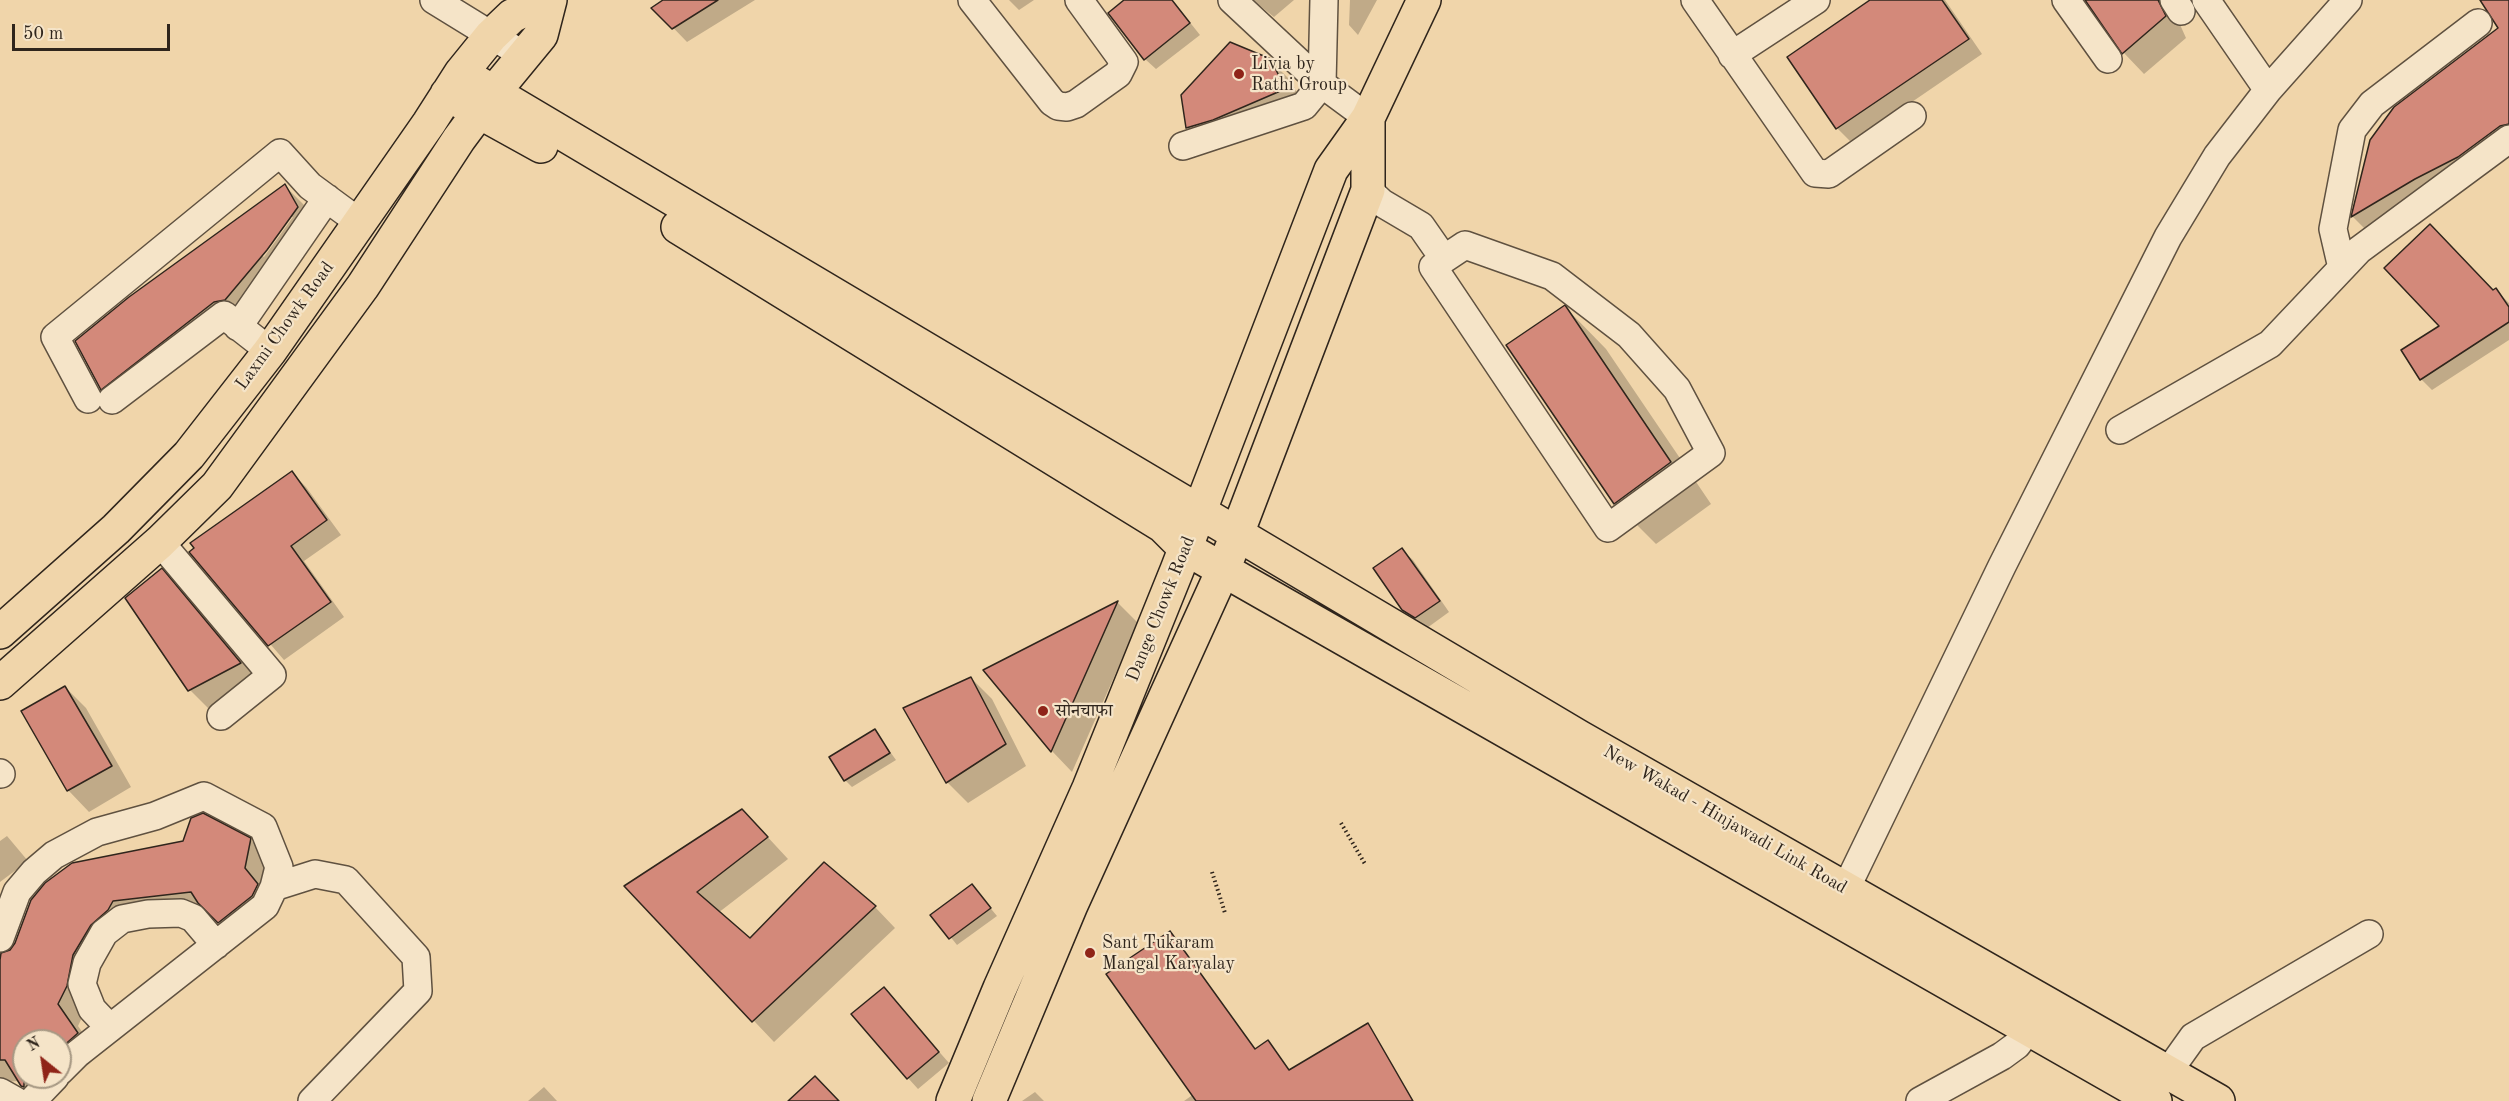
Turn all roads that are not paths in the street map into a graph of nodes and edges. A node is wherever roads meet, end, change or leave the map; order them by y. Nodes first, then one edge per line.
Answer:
1 (434, 0) edge
2 (543, 0) edge
3 (550, 0) edge
4 (972, 0) edge
5 (1079, 0) edge
6 (1232, 0) edge
7 (1324, 0) edge
8 (1424, 0) edge
9 (1695, 0) edge
10 (1816, 0) edge
11 (2066, 0) edge
12 (2206, 0) edge
13 (2348, 0) edge
14 (2478, 23) dead end
15 (491, 36) junction
16 (1732, 55) junction
17 (525, 56) junction
18 (2108, 59) dead end
19 (454, 83) junction
20 (1322, 84) junction
21 (2268, 90) junction
22 (487, 101) junction
23 (1912, 116) dead end
24 (1368, 118) junction
25 (2509, 139) edge
26 (1183, 146) dead end
27 (1368, 190) junction
28 (327, 198) junction
29 (359, 222) junction
30 (1444, 259) junction
31 (2342, 268) junction
32 (238, 327) junction
33 (270, 351) junction
34 (2120, 430) dead end
35 (1200, 511) junction
36 (1236, 533) junction
37 (160, 542) junction
38 (1185, 548) junction
39 (1224, 568) junction
40 (0, 632) edge
41 (0, 682) edge
42 (221, 716) dead end
43 (1571, 751) junction
44 (274, 887) junction
45 (1839, 903) junction
46 (2369, 934) dead end
47 (0, 938) edge
48 (216, 945) junction
49 (110, 1028) junction
50 (2029, 1029) junction
51 (72, 1059) edge
52 (2161, 1087) edge
53 (44, 1089) edge
54 (0, 1092) edge
55 (16, 1101) edge
56 (32, 1101) edge
57 (312, 1101) edge
58 (953, 1101) edge
59 (989, 1101) edge
60 (1920, 1101) edge
61 (2218, 1101) edge

1 - 15 street
2 - 15 main road, Laxmi Chowk Road
3 - 17 main road
4 - 5 street
6 - 20 street
7 - 20 street
8 - 24 main road, Dange Chowk Road
9 - 16 street
10 - 16 street
11 - 18 street
12 - 21 street
13 - 21 street
14 - 31 street
15 - 17 street
15 - 19 main road, Laxmi Chowk Road
16 - 23 street
17 - 22 main road
19 - 22 main road
19 - 29 main road, Laxmi Chowk Road
20 - 24 street
20 - 26 street
21 - 45 street
22 - 35 main road, New Wakad - Hinjawadi Link Road
22 - 37 main road
22 - 38 main road, New Wakad - Hinjawadi Link Road
24 - 27 main road, Dange Chowk Road
24 - 35 main road, Dange Chowk Road
25 - 31 street
27 - 30 street
27 - 36 main road, Dange Chowk Road
28 - 29 street
28 - 32 street
28 - 32 street
29 - 33 main road, Laxmi Chowk Road
30 - 30 street
31 - 34 street
32 - 33 street
33 - 40 main road, Laxmi Chowk Road
35 - 36 main road, New Wakad - Hinjawadi Link Road
35 - 38 main road, Dange Chowk Road
36 - 39 main road, Dange Chowk Road
36 - 43 main road, New Wakad - Hinjawadi Link Road
37 - 41 main road
37 - 42 street
38 - 39 main road, New Wakad - Hinjawadi Link Road
38 - 58 main road, Dange Chowk Road
39 - 43 main road, New Wakad - Hinjawadi Link Road
39 - 59 main road, Dange Chowk Road
43 - 45 main road, New Wakad - Hinjawadi Link Road
44 - 47 street
44 - 48 street
44 - 57 street
45 - 50 main road, New Wakad - Hinjawadi Link Road
45 - 52 main road, New Wakad - Hinjawadi Link Road
46 - 52 street
48 - 49 street
48 - 49 street
49 - 51 street
50 - 52 main road, New Wakad - Hinjawadi Link Road
50 - 60 street
52 - 61 main road, New Wakad - Hinjawadi Link Road
53 - 56 street
54 - 55 street

